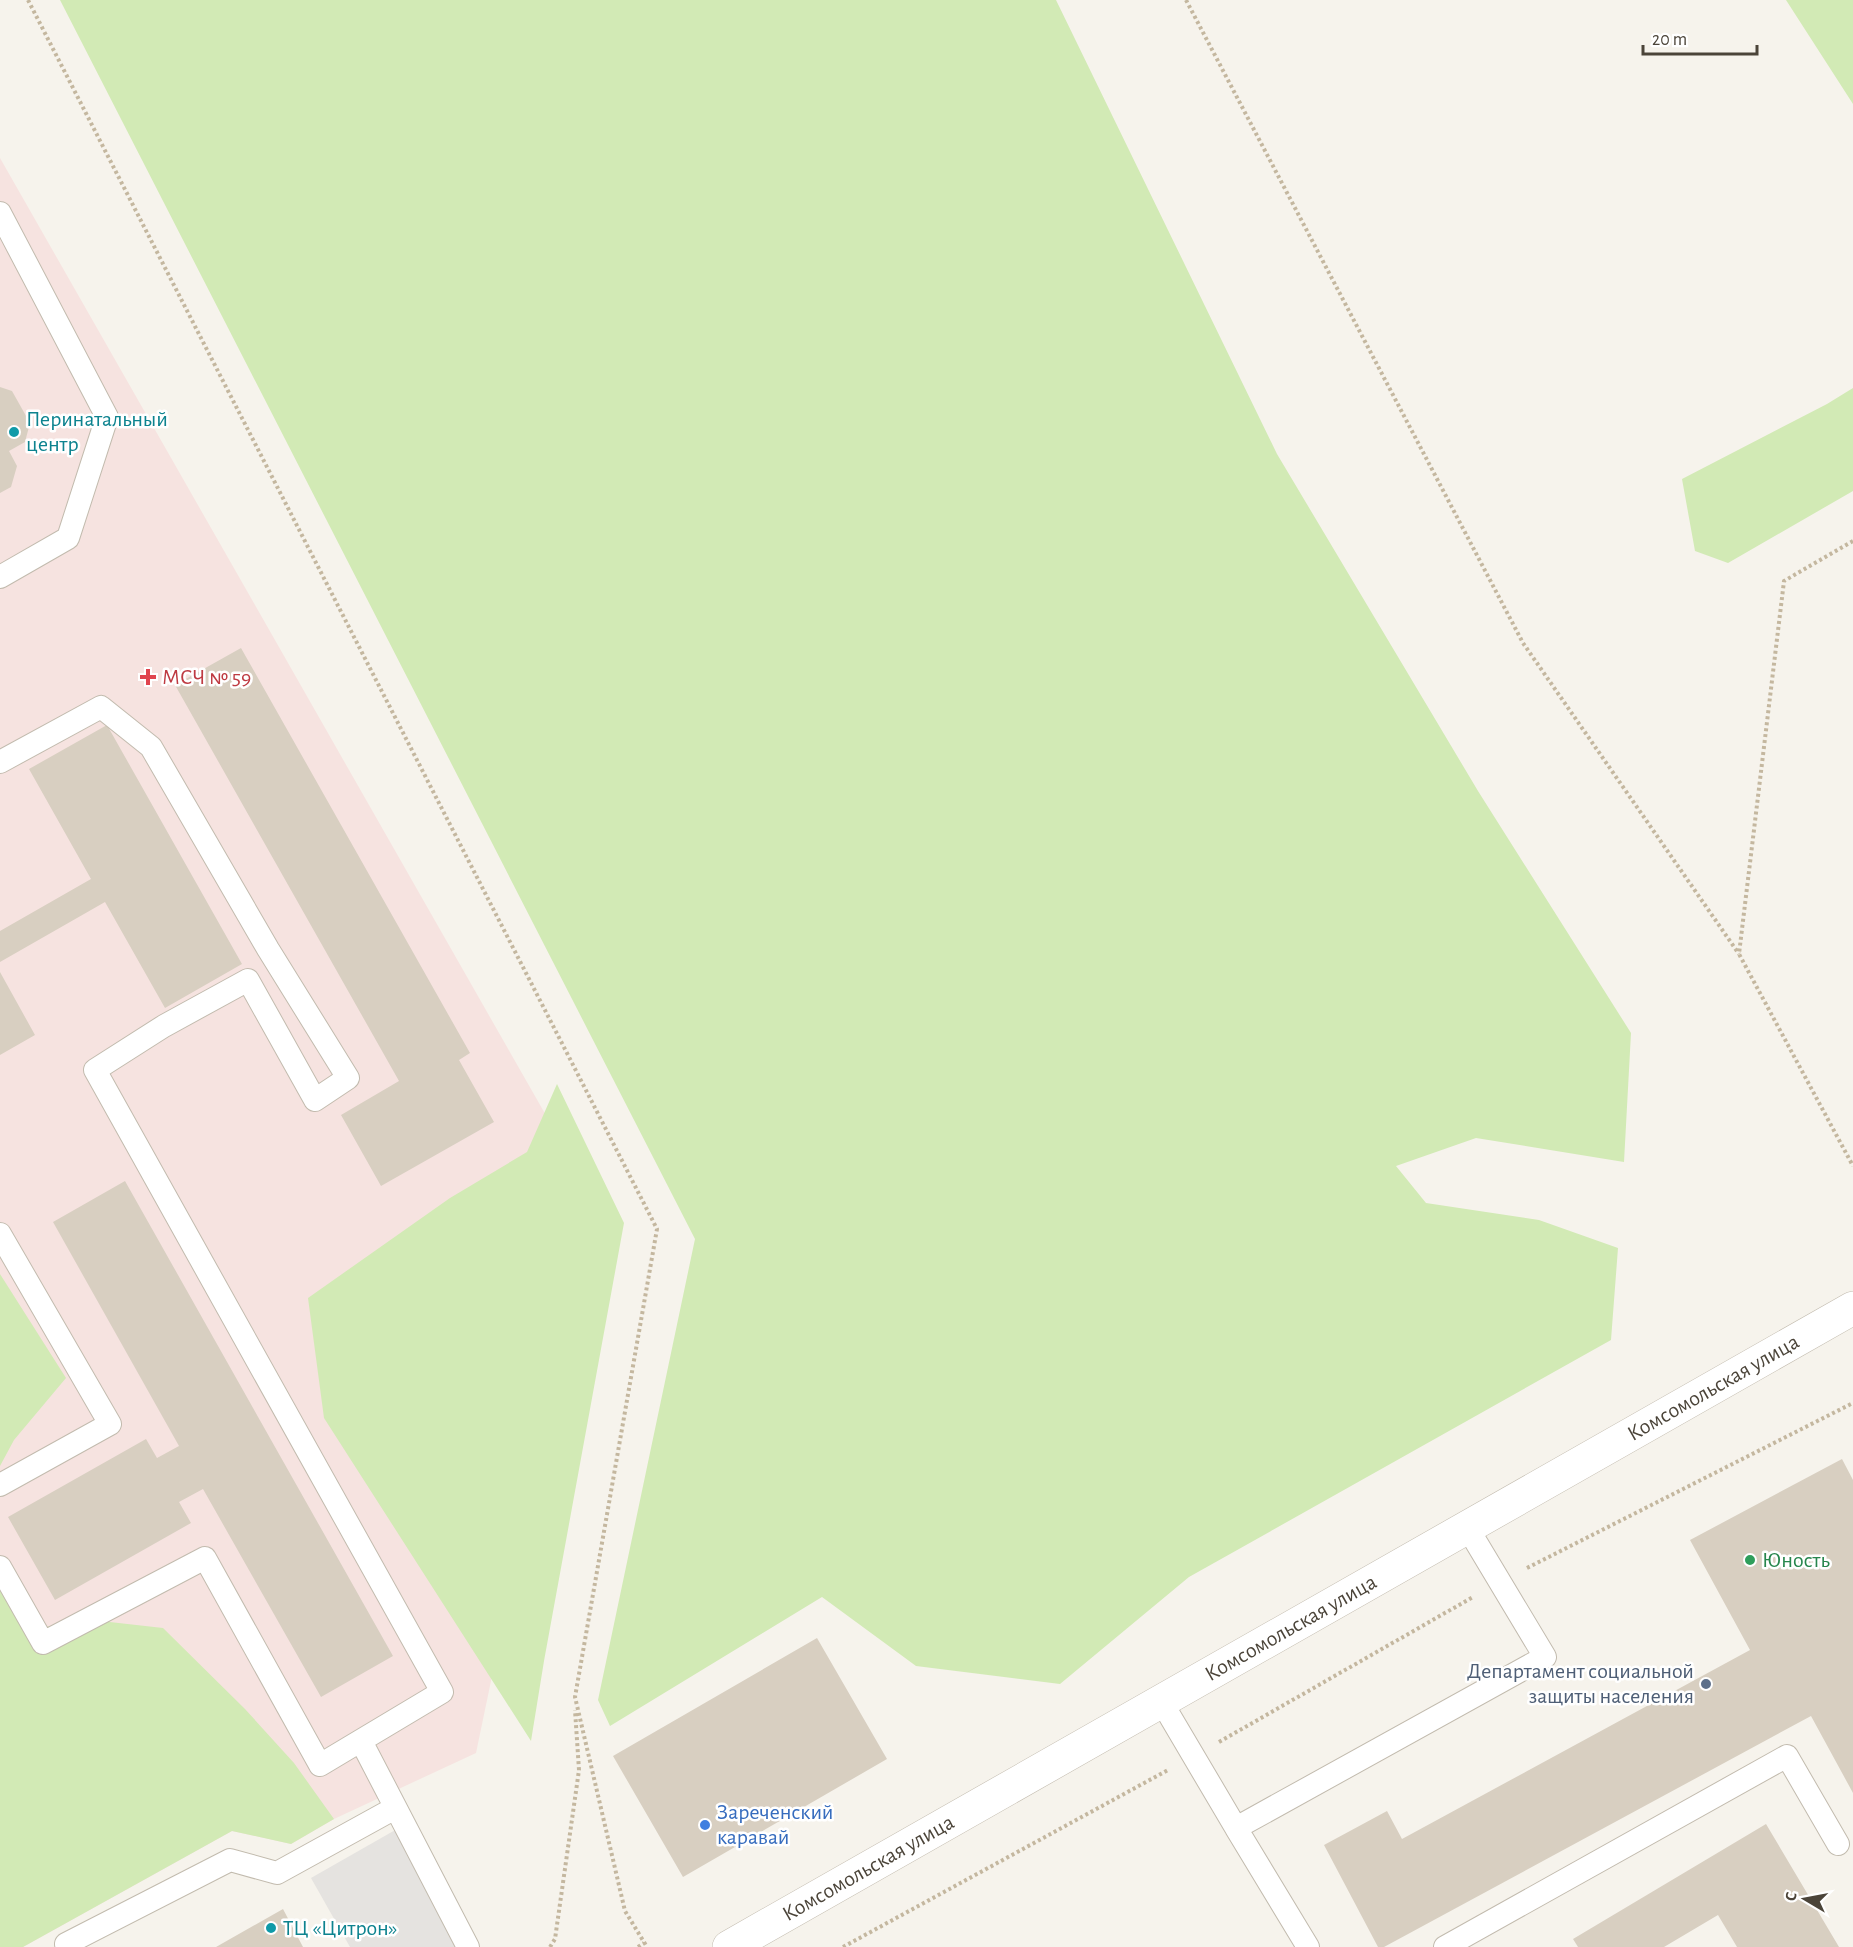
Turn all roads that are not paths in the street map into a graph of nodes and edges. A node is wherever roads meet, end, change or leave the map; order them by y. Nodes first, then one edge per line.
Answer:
1 (0, 213) edge
2 (0, 577) edge
3 (0, 762) edge
4 (0, 1234) edge
5 (1853, 1308) edge
6 (0, 1485) edge
7 (1467, 1527) junction
8 (0, 1567) edge
9 (1161, 1701) junction
10 (361, 1741) junction
11 (395, 1808) junction
12 (1236, 1828) junction
13 (1838, 1844) dead end
14 (66, 1944) dead end
15 (468, 1947) edge
16 (729, 1947) edge
17 (1308, 1947) edge
18 (1445, 1947) edge

1 - 2 lane
3 - 10 lane
4 - 6 lane
5 - 7 street, Комсомольская улица
7 - 9 street, Комсомольская улица
7 - 12 lane
8 - 10 lane
9 - 12 lane
9 - 16 street, Комсомольская улица
10 - 11 lane
11 - 14 lane
11 - 15 lane
12 - 17 lane
13 - 18 lane

